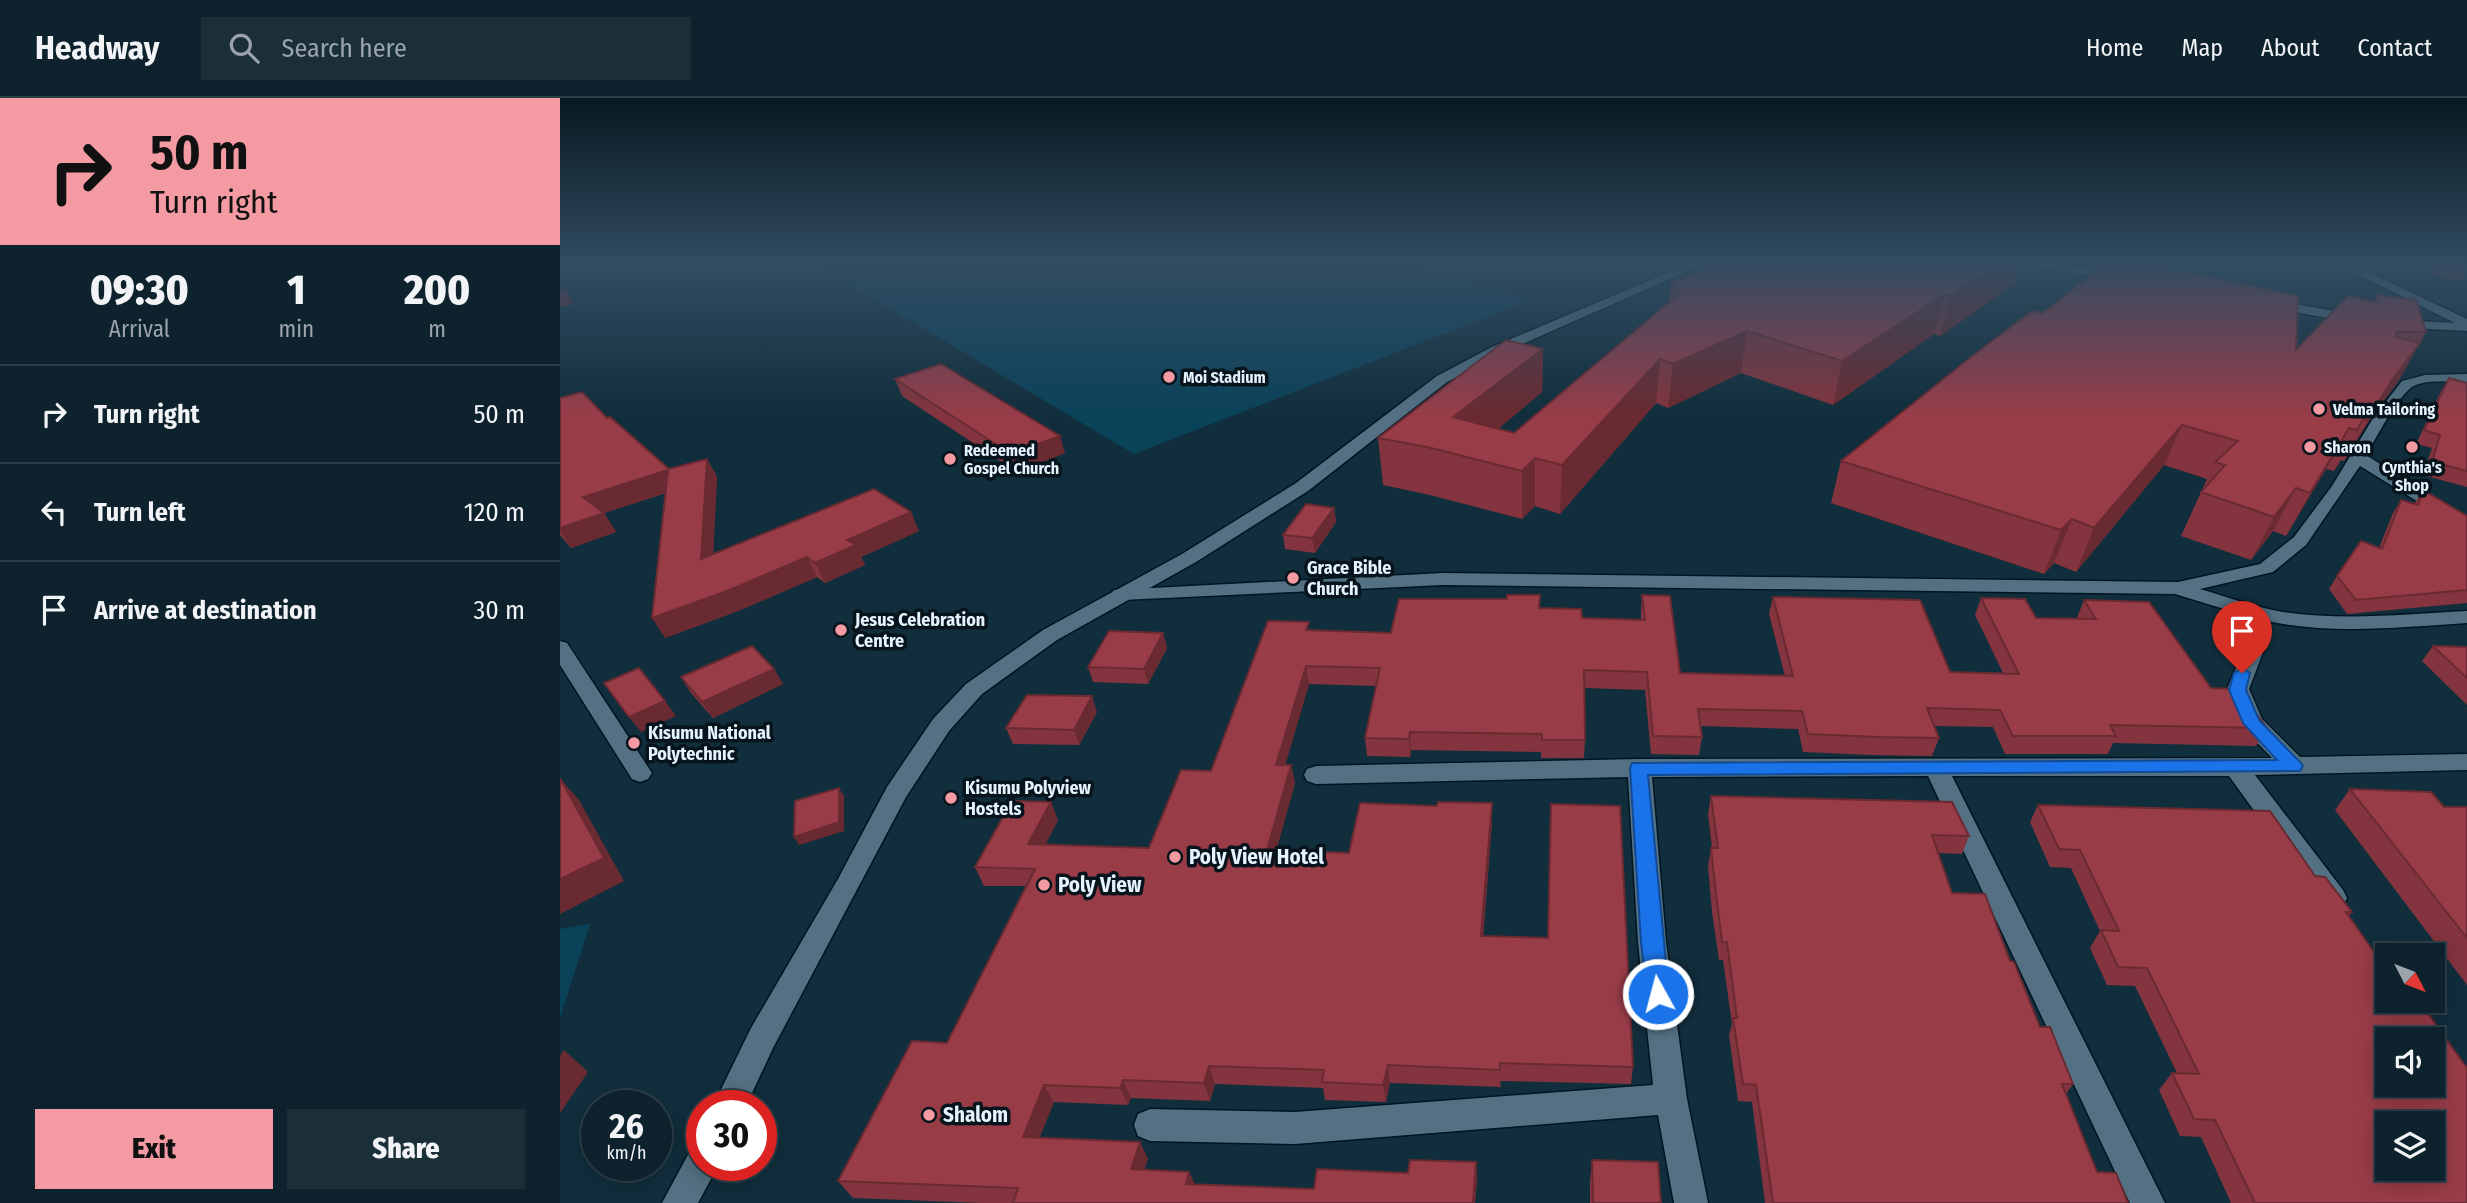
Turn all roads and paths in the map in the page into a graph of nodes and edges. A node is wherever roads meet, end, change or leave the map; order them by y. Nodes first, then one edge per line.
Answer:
1 (1582, 314) edge
2 (2329, 314) edge
3 (2444, 314) edge
4 (2467, 325) edge
5 (2467, 378) edge
6 (2358, 457) junction
7 (2467, 527) edge
8 (2178, 588) junction
9 (1121, 594) junction
10 (2257, 613) junction
11 (2467, 617) edge
12 (560, 648) edge
13 (2467, 762) edge
14 (1935, 766) junction
15 (2294, 766) junction
16 (2236, 767) junction
17 (1639, 768) junction
18 (640, 773) dead end
19 (1316, 775) dead end
20 (2348, 919) edge
21 (737, 1090) edge
22 (1671, 1099) junction
23 (1150, 1125) dead end
24 (692, 1181) edge
25 (679, 1203) edge
26 (1691, 1203) edge
27 (2148, 1203) edge

1 - 9 street
2 - 4 street
3 - 4 street
5 - 6 street
6 - 7 street
6 - 8 street
8 - 9 street
8 - 10 street
9 - 21 street
10 - 11 street
10 - 15 street
12 - 18 street
13 - 15 street
14 - 16 street
14 - 17 street
14 - 27 street
15 - 16 street
16 - 20 street
17 - 19 street
17 - 22 street
22 - 23 street
22 - 26 street
24 - 25 street

